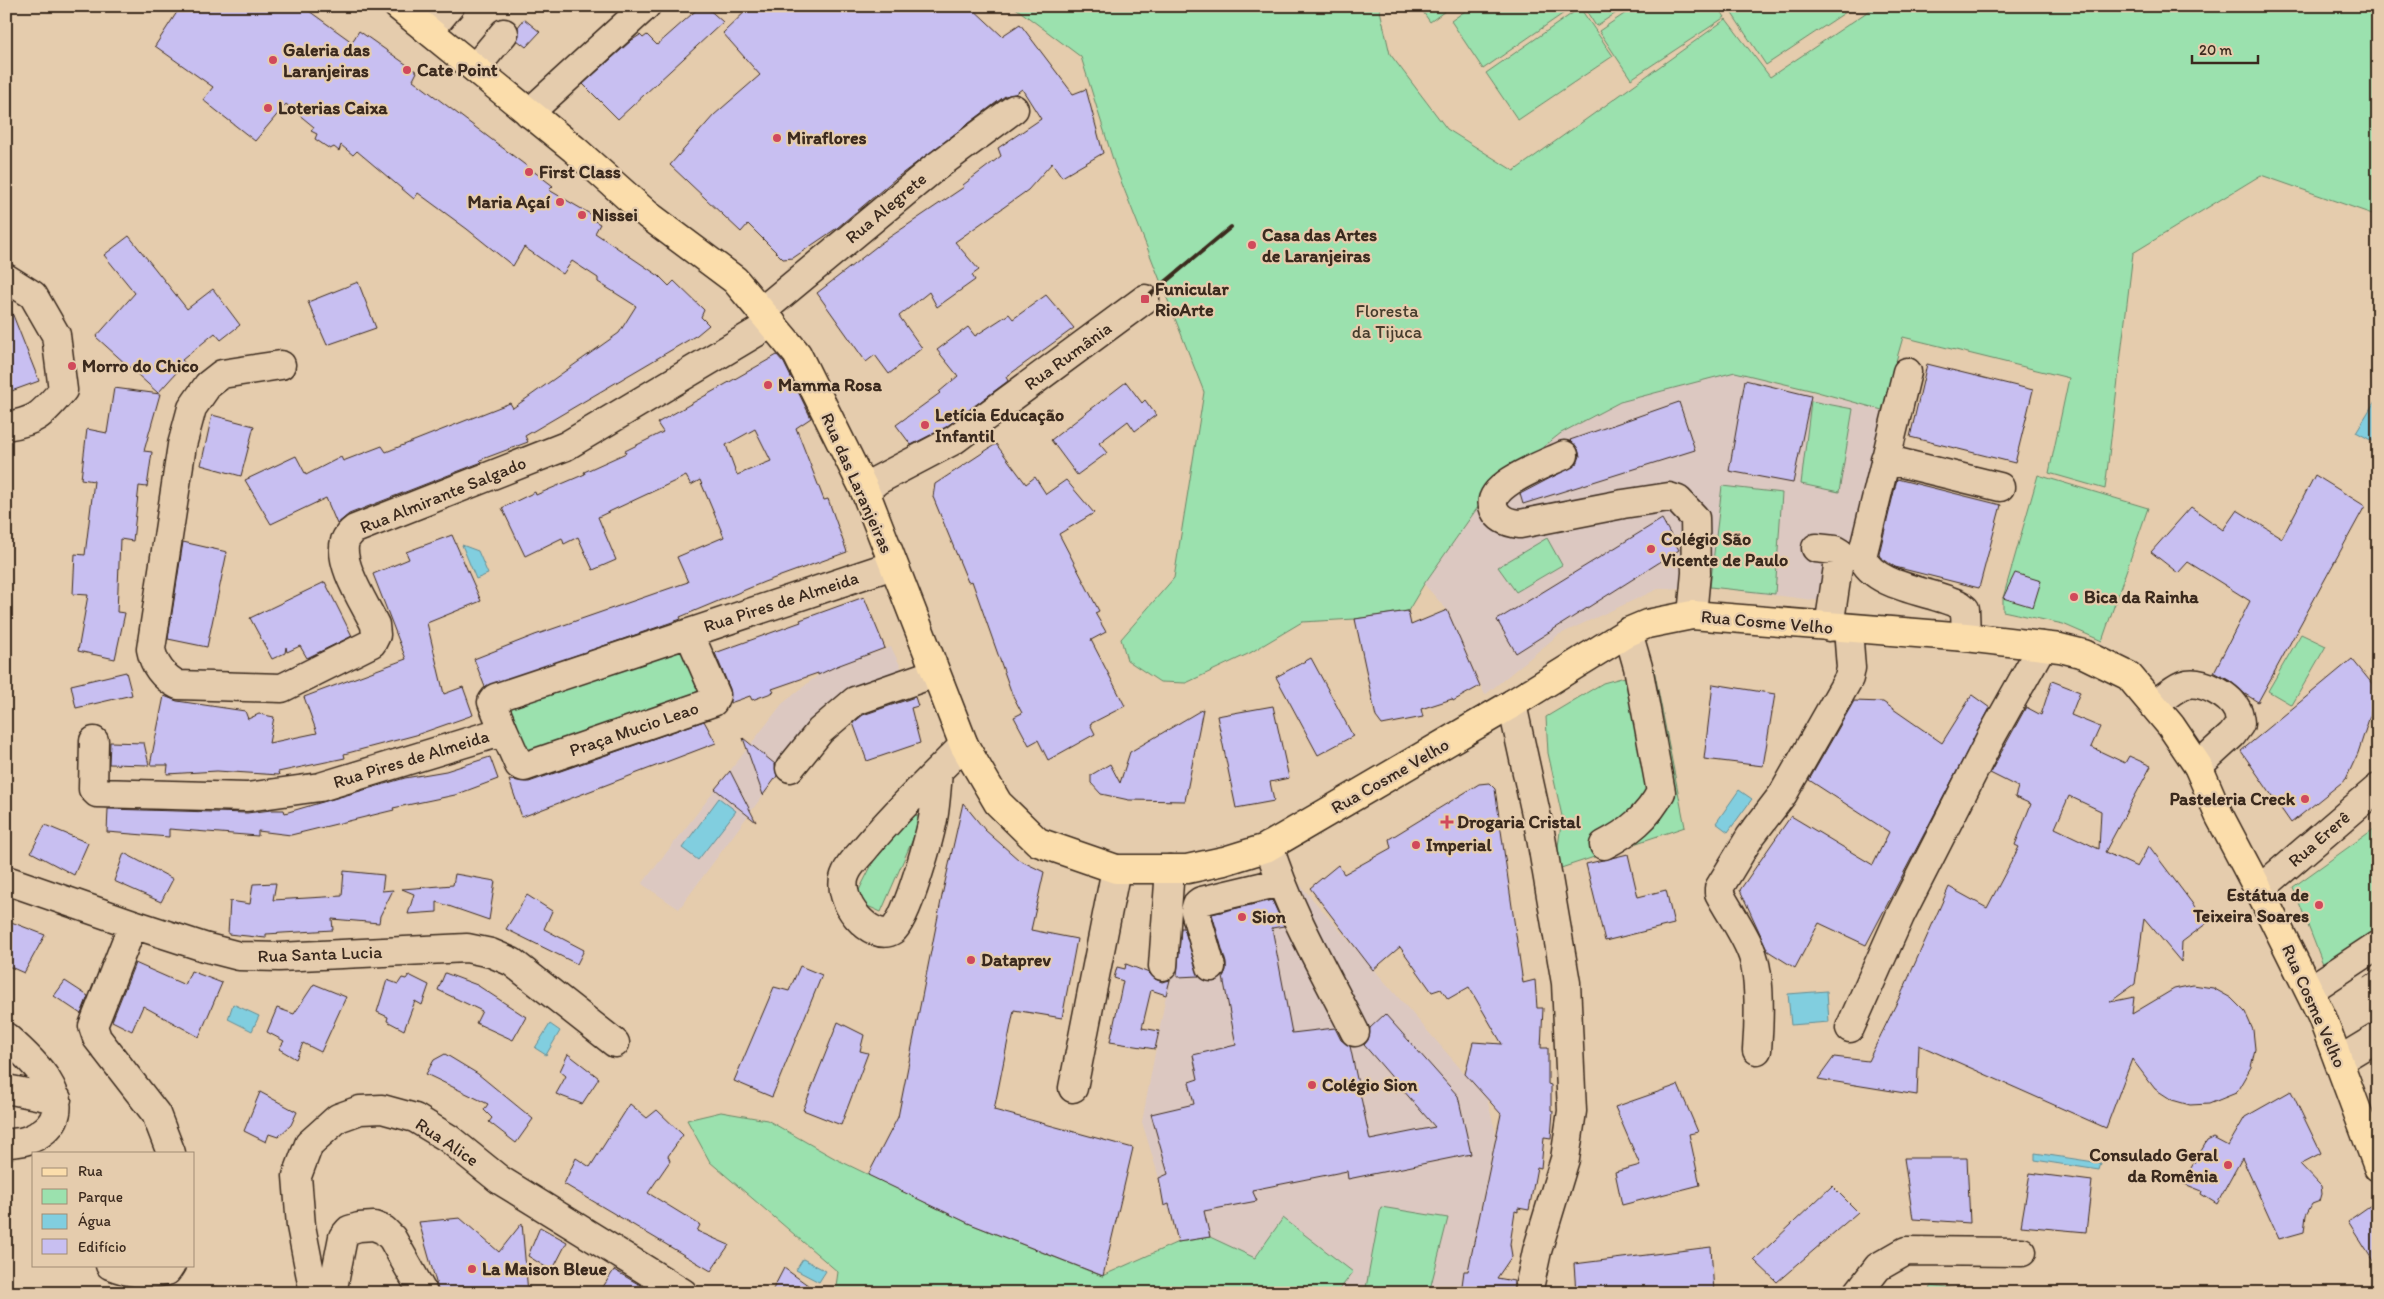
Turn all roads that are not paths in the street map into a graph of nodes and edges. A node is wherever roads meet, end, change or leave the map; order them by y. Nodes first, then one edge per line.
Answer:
1 (398, 6) edge
2 (450, 6) edge
3 (646, 6) edge
4 (429, 31) junction
5 (504, 33) dead end
6 (475, 68) junction
7 (1014, 108) dead end
8 (529, 113) junction
9 (6, 278) edge
10 (1145, 299) dead end
11 (767, 317) junction
12 (281, 365) dead end
13 (1907, 372) dead end
14 (6, 426) edge
15 (1564, 455) dead end
16 (1885, 459) junction
17 (2000, 487) dead end
18 (865, 491) junction
19 (1816, 548) dead end
20 (893, 564) junction
21 (1692, 615) junction
22 (1838, 628) junction
23 (1628, 632) junction
24 (689, 633) junction
25 (1966, 637) junction
26 (2042, 646) junction
27 (935, 672) junction
28 (1512, 704) junction
29 (2154, 705) junction
30 (504, 731) junction
31 (94, 741) dead end
32 (964, 745) junction
33 (2198, 766) junction
34 (790, 768) dead end
35 (938, 771) junction
36 (2378, 788) edge
37 (1604, 845) dead end
38 (1269, 846) junction
39 (1116, 869) junction
40 (1178, 869) junction
41 (6, 880) edge
42 (1281, 882) junction
43 (2259, 890) junction
44 (1201, 901) junction
45 (133, 924) junction
46 (2378, 946) edge
47 (1163, 966) dead end
48 (1211, 968) dead end
49 (2310, 990) junction
50 (1850, 1028) dead end
51 (1355, 1032) dead end
52 (2378, 1037) edge
53 (6, 1038) edge
54 (615, 1043) dead end
55 (1757, 1050) dead end
56 (2340, 1060) junction
57 (1073, 1088) dead end
58 (6, 1089) edge
59 (57, 1099) junction
60 (6, 1143) edge
61 (171, 1152) edge
62 (2378, 1166) edge
63 (2022, 1252) dead end
64 (113, 1266) edge
65 (170, 1266) edge
66 (314, 1293) edge
67 (332, 1293) edge
68 (423, 1293) edge
69 (683, 1293) edge
70 (1528, 1293) edge
71 (1858, 1293) edge

1 - 4 main road, Rua das Laranjeiras
2 - 4 street
3 - 8 street
4 - 6 main road, Rua das Laranjeiras
5 - 6 street
6 - 8 main road, Rua das Laranjeiras
7 - 11 street, Rua Alegrete
8 - 11 main road, Rua das Laranjeiras
9 - 14 street
10 - 18 street, Rua Rumânia
11 - 12 street, Rua Almirante Salgado
11 - 18 main road, Rua das Laranjeiras
13 - 16 street
15 - 21 street
16 - 17 street
16 - 25 street
18 - 20 main road, Rua das Laranjeiras
19 - 22 street
20 - 24 street, Rua Pires de Almeida
20 - 27 main road, Rua das Laranjeiras
21 - 22 main road, Rua Cosme Velho
21 - 23 main road, Rua Cosme Velho
22 - 25 main road, Rua Cosme Velho
22 - 55 street
23 - 28 main road, Rua Cosme Velho
23 - 37 street
24 - 30 street, Rua Pires de Almeida
24 - 30 street, Praça Mucio Leao
25 - 26 main road, Rua Cosme Velho
26 - 29 main road, Rua Cosme Velho
26 - 50 street
27 - 32 main road, Rua das Laranjeiras
27 - 34 street
28 - 38 main road, Rua Cosme Velho
28 - 70 street
29 - 33 main road, Rua Cosme Velho
29 - 33 street
30 - 31 street, Rua Pires de Almeida
32 - 35 street
32 - 39 main road, Rua Cosme Velho
33 - 43 main road, Rua Cosme Velho
35 - 35 street
36 - 43 street, Rua Ererê
38 - 40 main road, Rua Cosme Velho
38 - 42 street
39 - 40 main road, Rua Cosme Velho
39 - 57 street
40 - 44 street
40 - 47 street
41 - 45 street, Rua Santa Lucia
42 - 44 street
42 - 51 street
43 - 49 main road, Rua Cosme Velho
44 - 48 street
45 - 54 street, Rua Santa Lucia
45 - 61 street
46 - 49 street
49 - 56 main road, Rua Cosme Velho
52 - 56 street
53 - 59 street
56 - 62 main road, Rua Cosme Velho
58 - 59 street
59 - 60 street
63 - 71 street
64 - 65 street
66 - 69 street, Rua Alice
67 - 68 street

